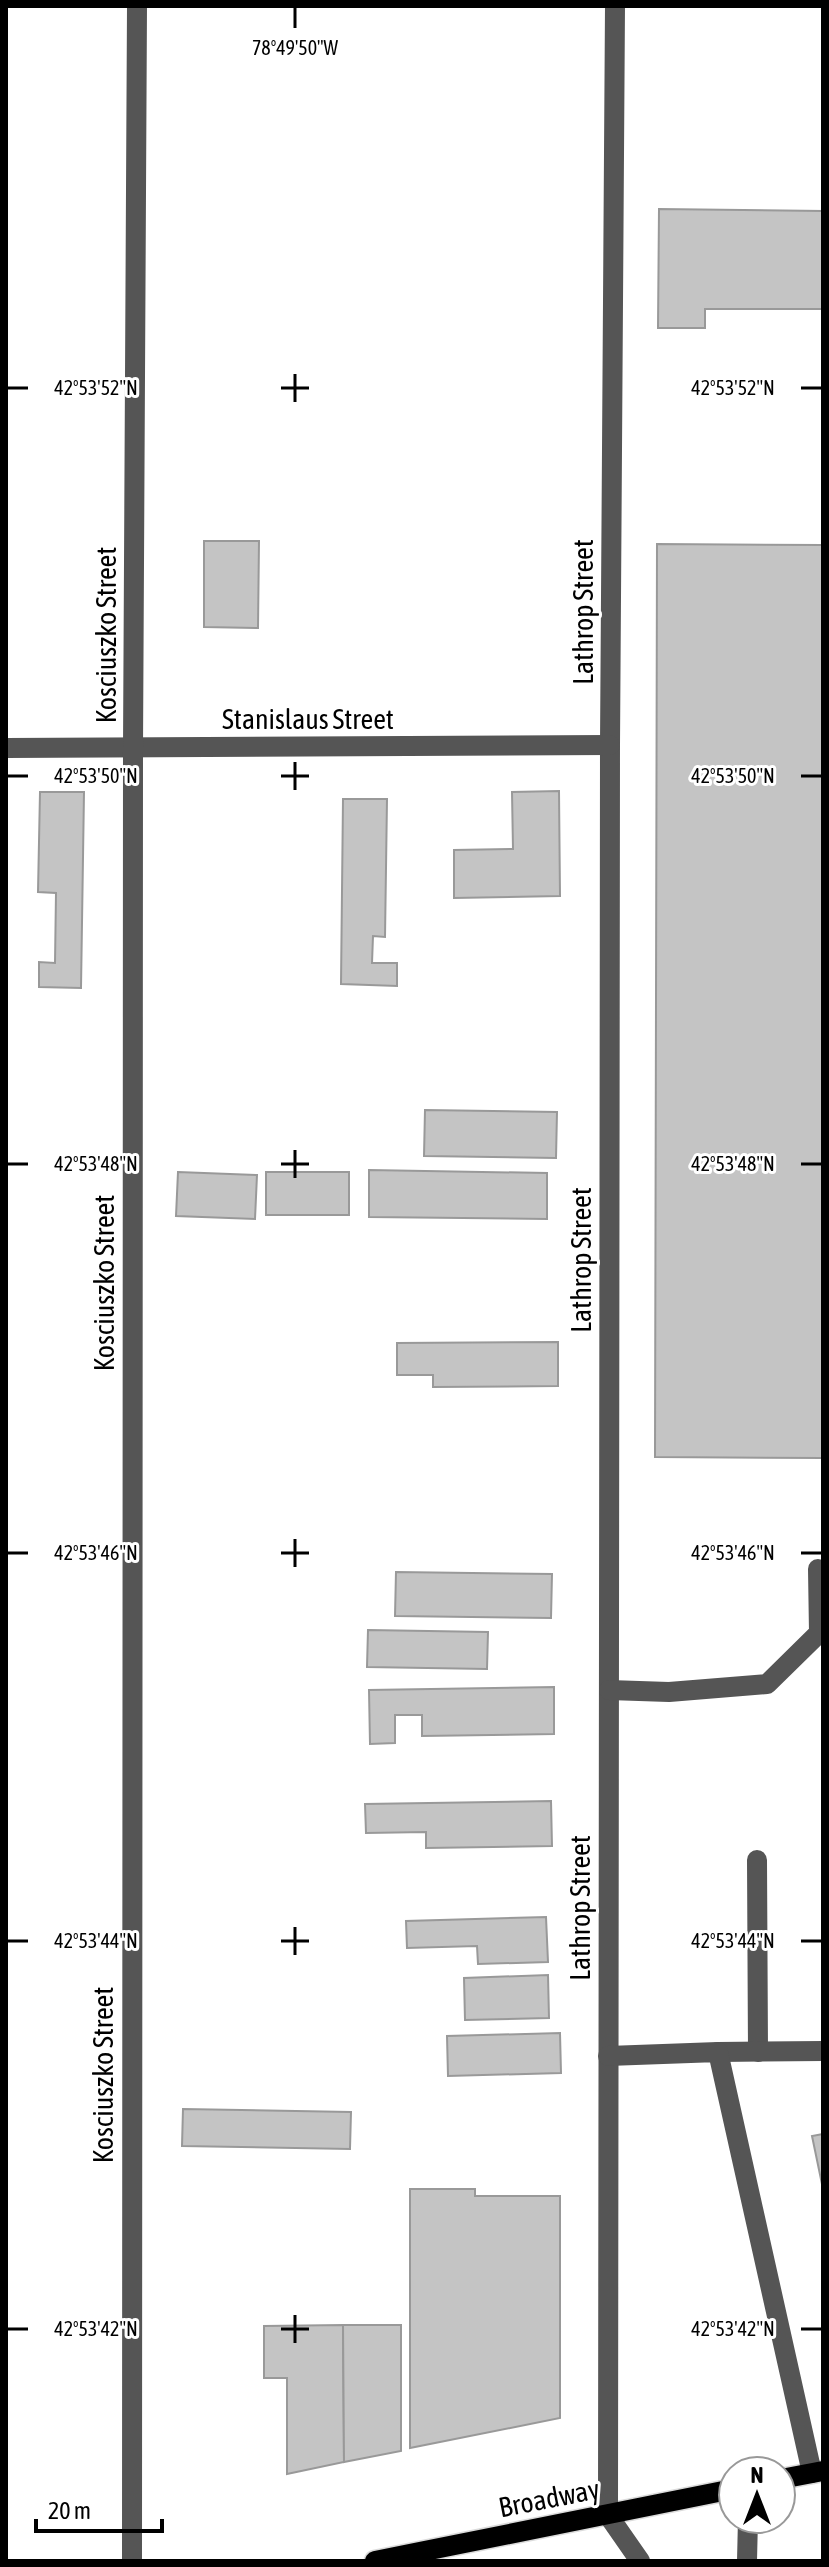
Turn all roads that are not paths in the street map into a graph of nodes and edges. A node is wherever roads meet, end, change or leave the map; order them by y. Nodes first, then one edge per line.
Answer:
1 (137, 6) edge
2 (615, 6) edge
3 (610, 745) junction
4 (6, 748) edge
5 (133, 748) junction
6 (818, 1569) dead end
7 (609, 1690) junction
8 (757, 1860) dead end
9 (823, 2051) edge
10 (718, 2052) junction
11 (758, 2052) junction
12 (608, 2056) junction
13 (817, 2472) edge
14 (797, 2476) edge
15 (717, 2492) edge
16 (608, 2515) junction
17 (748, 2535) edge
18 (132, 2561) edge
19 (375, 2561) edge
20 (640, 2561) edge
21 (747, 2561) edge

1 - 5 street, Kosciuszko Street
2 - 3 street, Lathrop Street
3 - 5 street, Stanislaus Street
3 - 7 street, Lathrop Street
4 - 5 street, Stanislaus Street
5 - 18 street, Kosciuszko Street
6 - 7 street
7 - 12 street, Lathrop Street
8 - 11 street
9 - 11 street
10 - 11 street
10 - 12 street
10 - 13 street
12 - 16 street, Lathrop Street
13 - 14 main road
15 - 16 main road, Broadway
16 - 19 main road, Broadway
16 - 20 street
17 - 21 street

